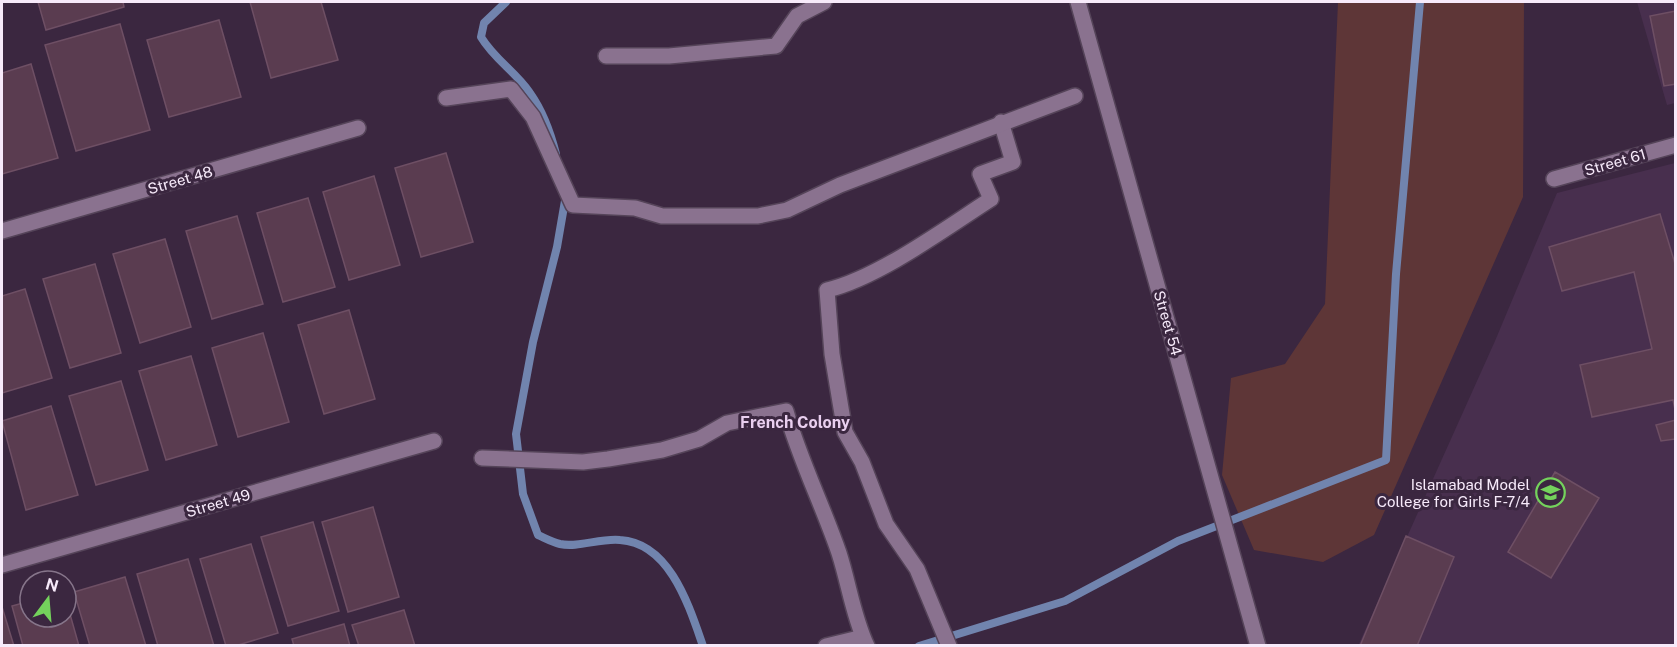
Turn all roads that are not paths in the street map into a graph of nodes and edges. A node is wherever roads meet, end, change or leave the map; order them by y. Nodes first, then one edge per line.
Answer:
1 (824, 2) edge
2 (1078, 2) edge
3 (606, 56) dead end
4 (1075, 96) dead end
5 (446, 98) dead end
6 (1001, 122) junction
7 (358, 128) dead end
8 (1676, 145) edge
9 (1554, 179) dead end
10 (2, 231) edge
11 (434, 441) dead end
12 (482, 458) dead end
13 (2, 565) edge
14 (865, 641) edge
15 (826, 645) edge
16 (949, 645) edge
17 (1258, 645) edge

1 - 3 street
2 - 17 street, Street 54
4 - 6 street
5 - 6 street
6 - 16 street
7 - 10 street, Street 48
8 - 9 street, Street 61
11 - 13 street, Street 49
12 - 14 street
14 - 15 street

